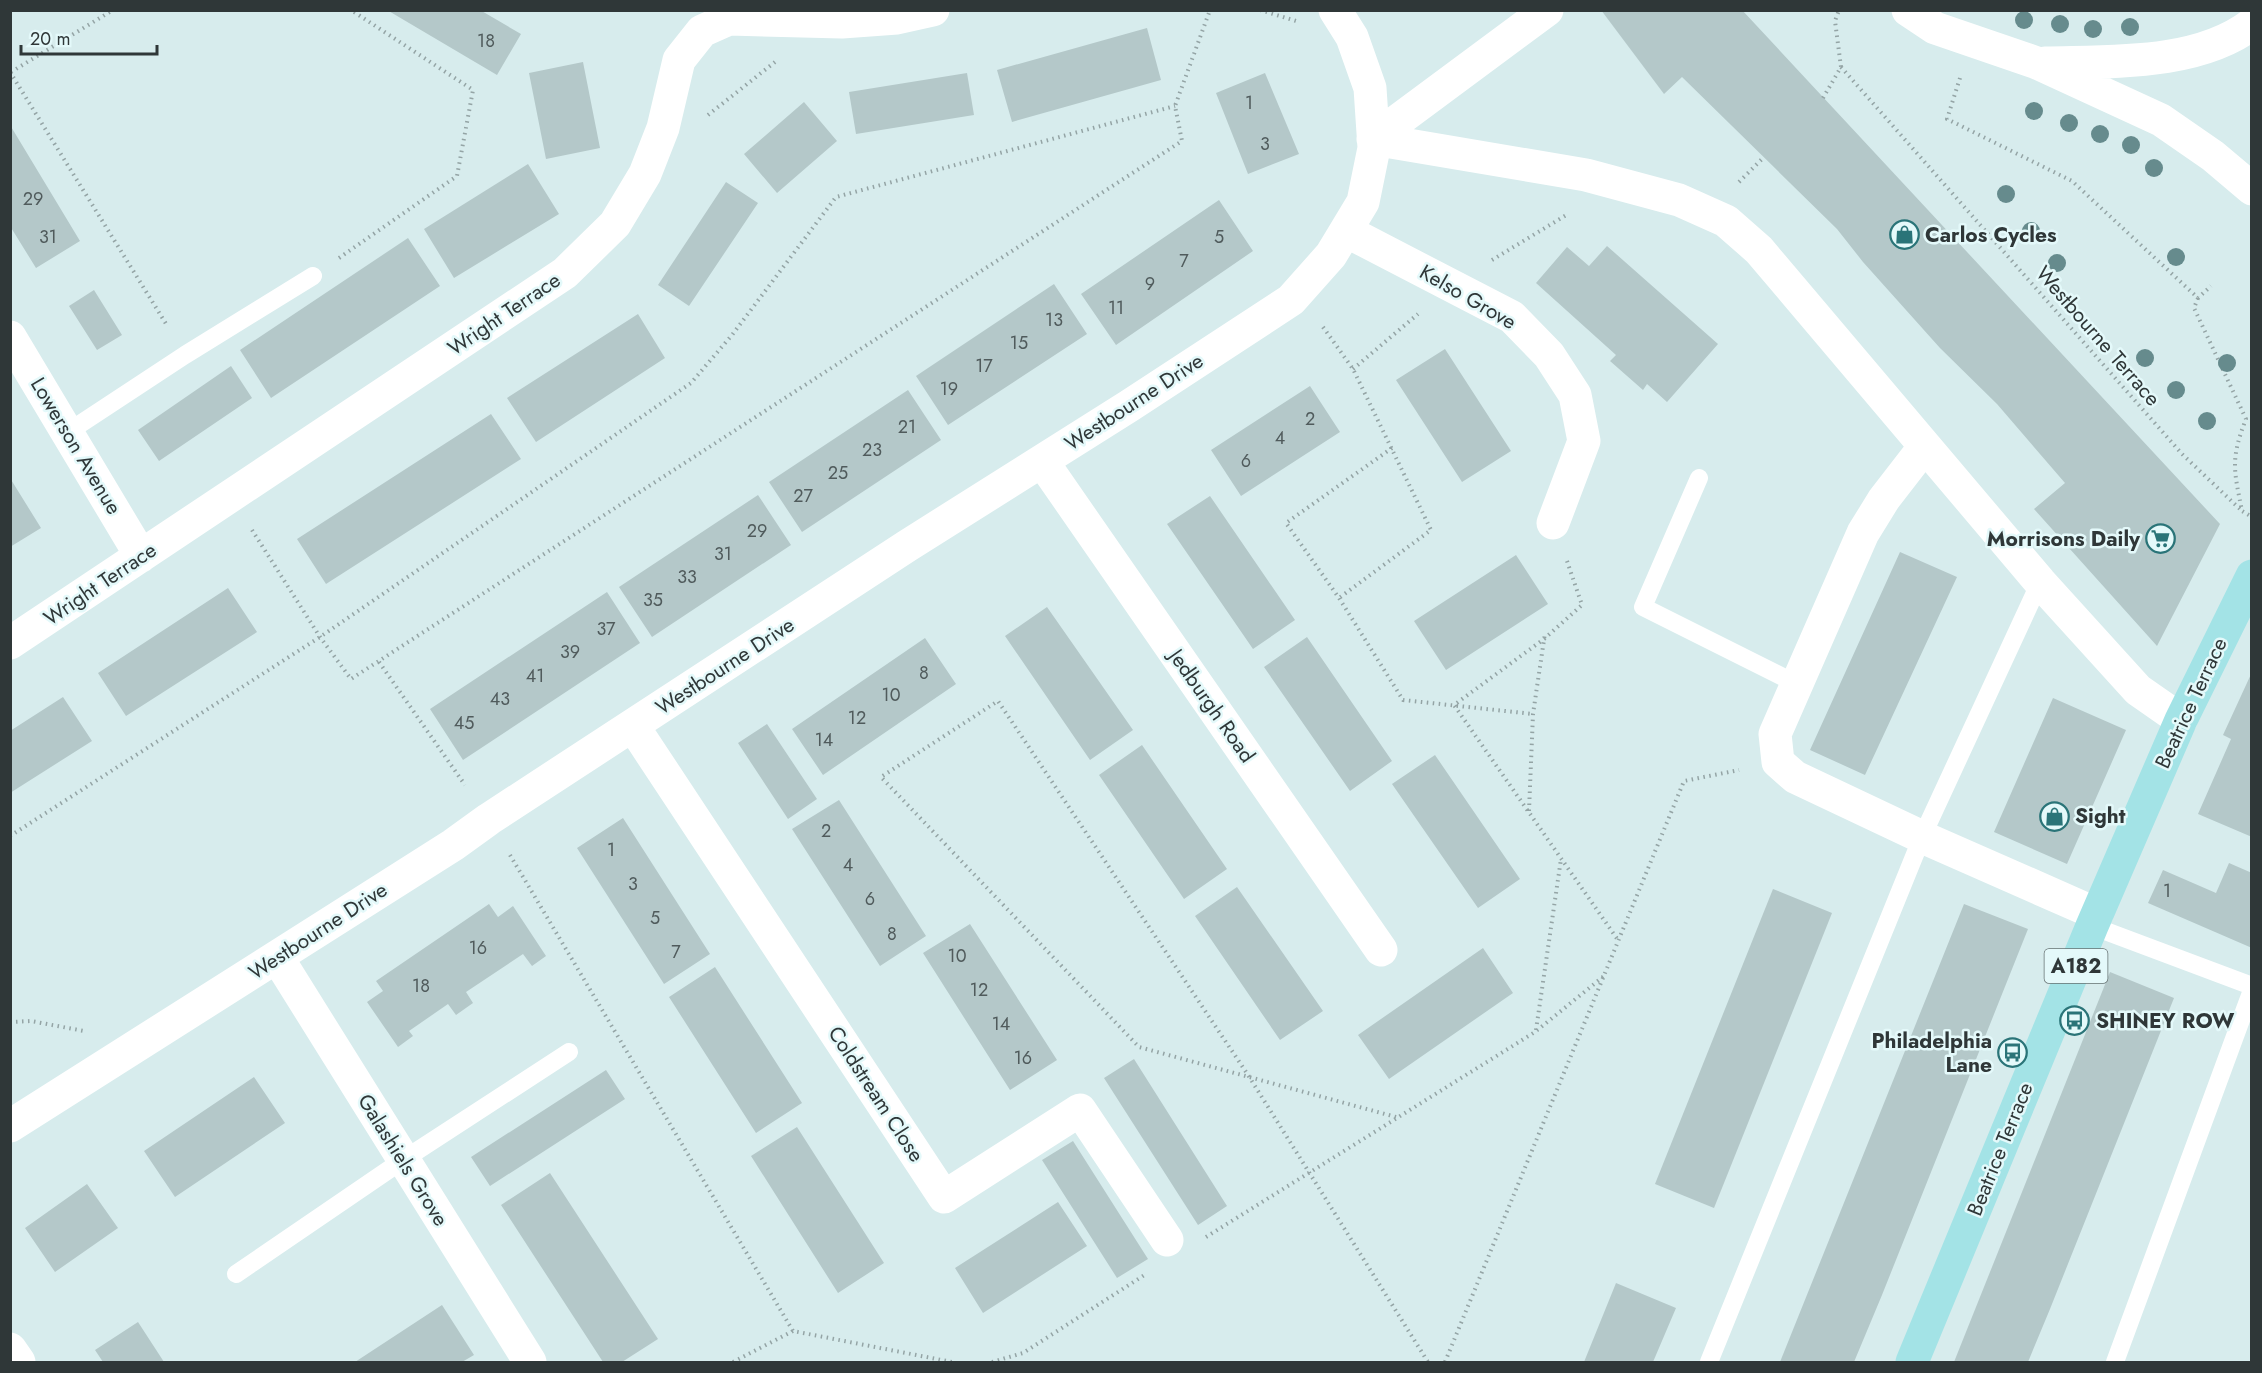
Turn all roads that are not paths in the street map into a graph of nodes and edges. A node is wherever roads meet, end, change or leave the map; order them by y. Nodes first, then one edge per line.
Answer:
1 (933, 10) edge
2 (1335, 10) edge
3 (1547, 10) edge
4 (1908, 10) edge
5 (2252, 24) edge
6 (2037, 63) junction
7 (1373, 143) junction
8 (2252, 189) edge
9 (1346, 231) junction
10 (313, 276) road end
11 (10, 337) edge
12 (68, 432) junction
13 (1925, 446) junction
14 (1042, 461) junction
15 (1699, 478) dead end
16 (1553, 523) road end
17 (141, 556) junction
18 (2252, 576) edge
19 (2040, 582) junction
20 (10, 643) edge
21 (1797, 684) junction
22 (2181, 720) junction
23 (633, 726) junction
24 (1922, 837) junction
25 (2095, 920) junction
26 (1381, 950) dead end
27 (277, 957) junction
28 (2252, 988) edge
29 (569, 1052) dead end
30 (10, 1126) edge
31 (403, 1160) junction
32 (1167, 1240) dead end
33 (236, 1274) dead end
34 (10, 1349) edge
35 (19, 1362) edge
36 (530, 1362) edge
37 (1709, 1362) edge
38 (1912, 1362) edge
39 (2115, 1362) edge

1 - 17 street, Wright Terrace
2 - 7 street, Westbourne Drive
3 - 7 street
4 - 6 street
5 - 6 street
6 - 8 street
7 - 9 street, Westbourne Drive
7 - 13 street
9 - 14 street, Westbourne Drive
9 - 16 street, Kelso Grove
10 - 12 lane
11 - 12 street, Lowerson Avenue
12 - 17 street, Lowerson Avenue
13 - 19 street
13 - 21 street
14 - 23 street, Westbourne Drive
14 - 26 street, Jedburgh Road
15 - 21 lane
17 - 20 street, Wright Terrace
18 - 22 main road, Beatrice Terrace / A182
19 - 22 street
19 - 24 lane
21 - 24 street
22 - 25 main road, Beatrice Terrace / A182
23 - 27 street, Westbourne Drive
23 - 32 street, Coldstream Close
24 - 25 street
24 - 37 lane
25 - 28 lane
25 - 38 main road, Beatrice Terrace / A182
27 - 30 street, Westbourne Drive
27 - 31 street, Galashiels Grove
28 - 39 lane
29 - 31 lane
31 - 33 lane
31 - 36 street, Galashiels Grove
34 - 35 street

